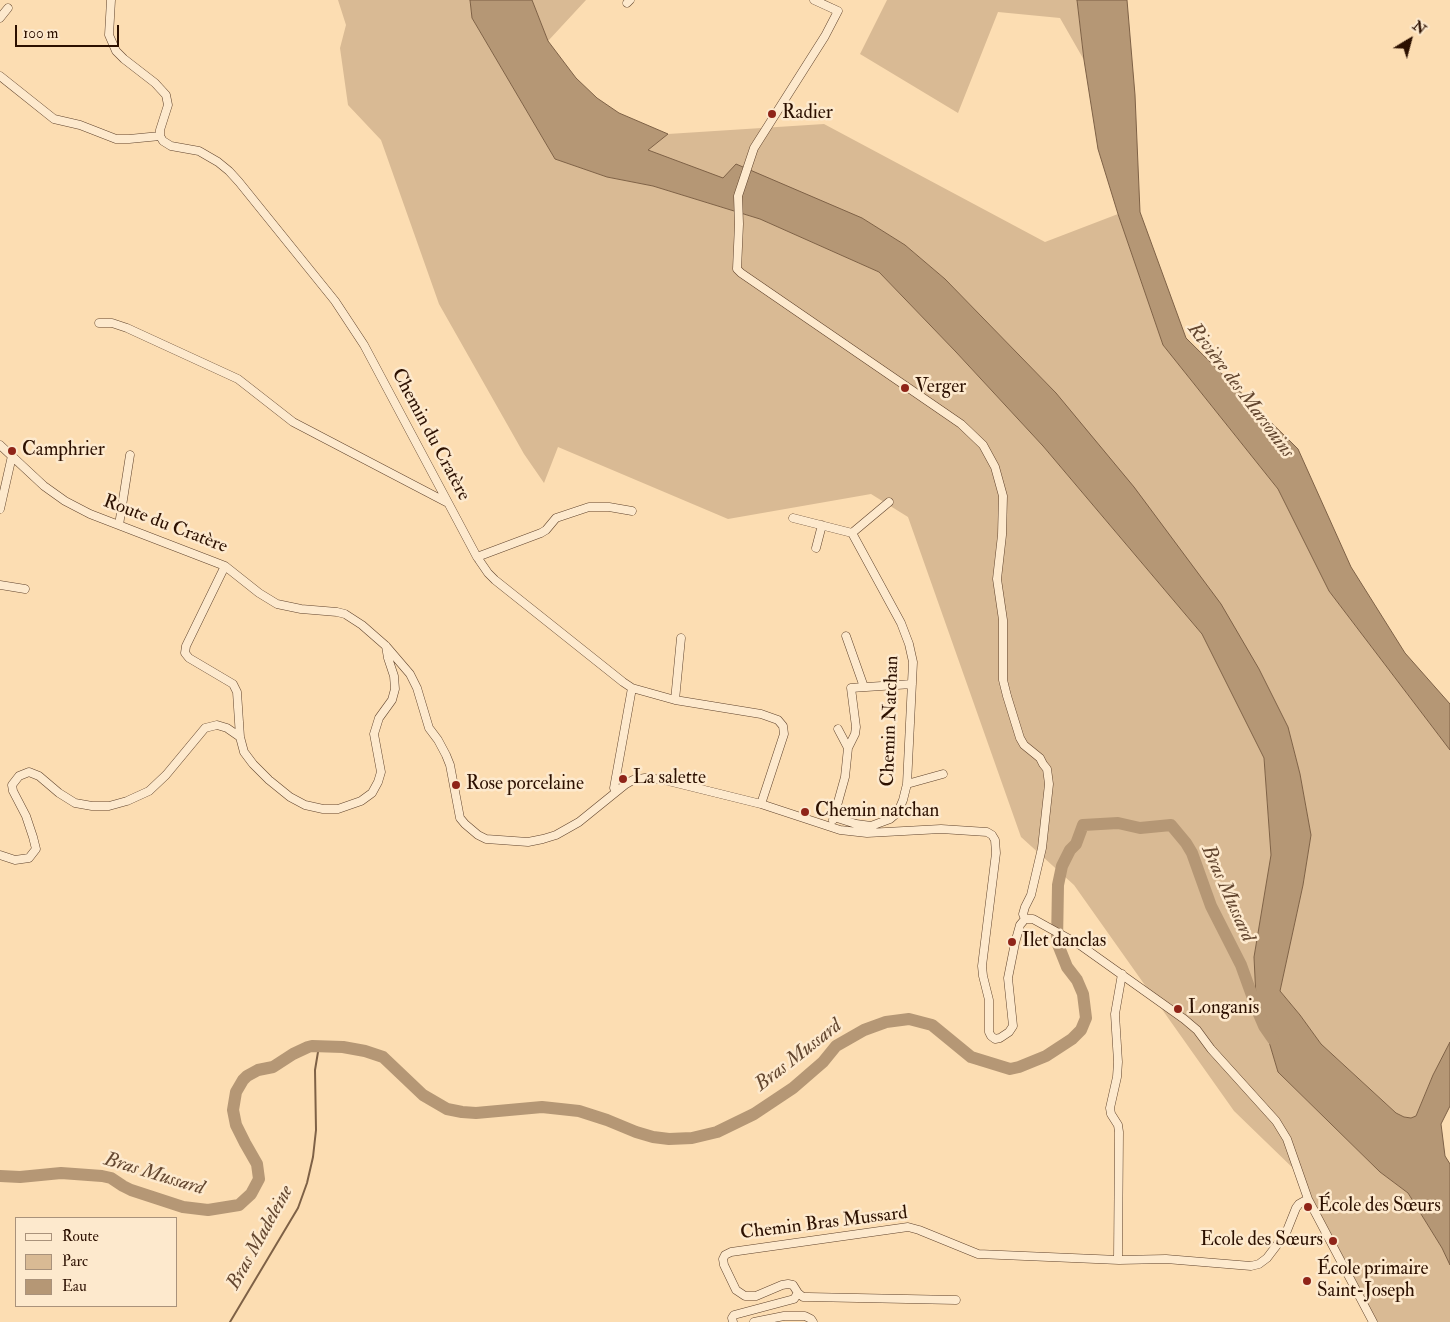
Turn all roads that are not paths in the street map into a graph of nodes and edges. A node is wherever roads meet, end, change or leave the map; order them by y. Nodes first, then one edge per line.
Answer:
1 (110, 0) edge
2 (814, 0) edge
3 (8, 8) dead end
4 (0, 18) edge
5 (0, 76) edge
6 (160, 136) junction
7 (99, 323) dead end
8 (0, 445) edge
9 (130, 455) dead end
10 (12, 456) junction
11 (889, 502) dead end
12 (448, 503) junction
13 (0, 509) edge
14 (632, 511) dead end
15 (794, 518) dead end
16 (119, 525) junction
17 (822, 525) junction
18 (852, 533) junction
19 (816, 548) dead end
20 (477, 557) junction
21 (225, 566) junction
22 (0, 585) edge
23 (25, 589) dead end
24 (846, 636) dead end
25 (681, 638) dead end
26 (386, 646) junction
27 (912, 684) junction
28 (632, 688) junction
29 (864, 688) junction
30 (675, 700) junction
31 (838, 729) dead end
32 (240, 737) junction
33 (848, 748) junction
34 (942, 774) dead end
35 (907, 784) junction
36 (616, 791) junction
37 (761, 804) junction
38 (834, 817) junction
39 (831, 827) junction
40 (0, 855) edge
41 (1026, 919) junction
42 (1122, 974) junction
43 (1308, 1199) junction
44 (1118, 1260) junction
45 (798, 1293) junction
46 (956, 1300) dead end
47 (733, 1322) edge
48 (754, 1322) edge
49 (814, 1322) edge
50 (1373, 1322) edge

1 - 6 street
2 - 41 street
3 - 4 street
5 - 6 street
6 - 12 street, Chemin du Cratère
7 - 12 street
8 - 10 street, Route du Cratère
9 - 16 street
10 - 13 street
10 - 16 street, Route du Cratère
11 - 18 street
12 - 20 street, Chemin du Cratère
14 - 20 street
15 - 17 street
16 - 21 street, Route du Cratère
17 - 18 street
17 - 19 street
18 - 27 street, Chemin Natchan
20 - 28 street, Chemin du Cratère
21 - 26 street, Route du Cratère
21 - 32 street
22 - 23 street
24 - 29 street
25 - 30 street
26 - 32 street
26 - 36 street, Route du Cratère
27 - 29 street
27 - 35 street, Chemin Natchan
28 - 30 street, Chemin du Cratère
28 - 36 street
29 - 33 street
30 - 37 street, Chemin du Cratère
31 - 33 street
32 - 40 street
33 - 38 street
34 - 35 street
35 - 38 street, Chemin Natchan
36 - 37 street, Route du Cratère
37 - 39 street, Route du Cratère
38 - 39 street
39 - 41 street, Route du Cratère
41 - 42 street
42 - 43 street
42 - 44 street
43 - 44 street, Chemin Bras Mussard
43 - 50 street
44 - 45 street, Chemin Bras Mussard
45 - 46 street, Chemin Bras Mussard
45 - 47 street
48 - 49 street

